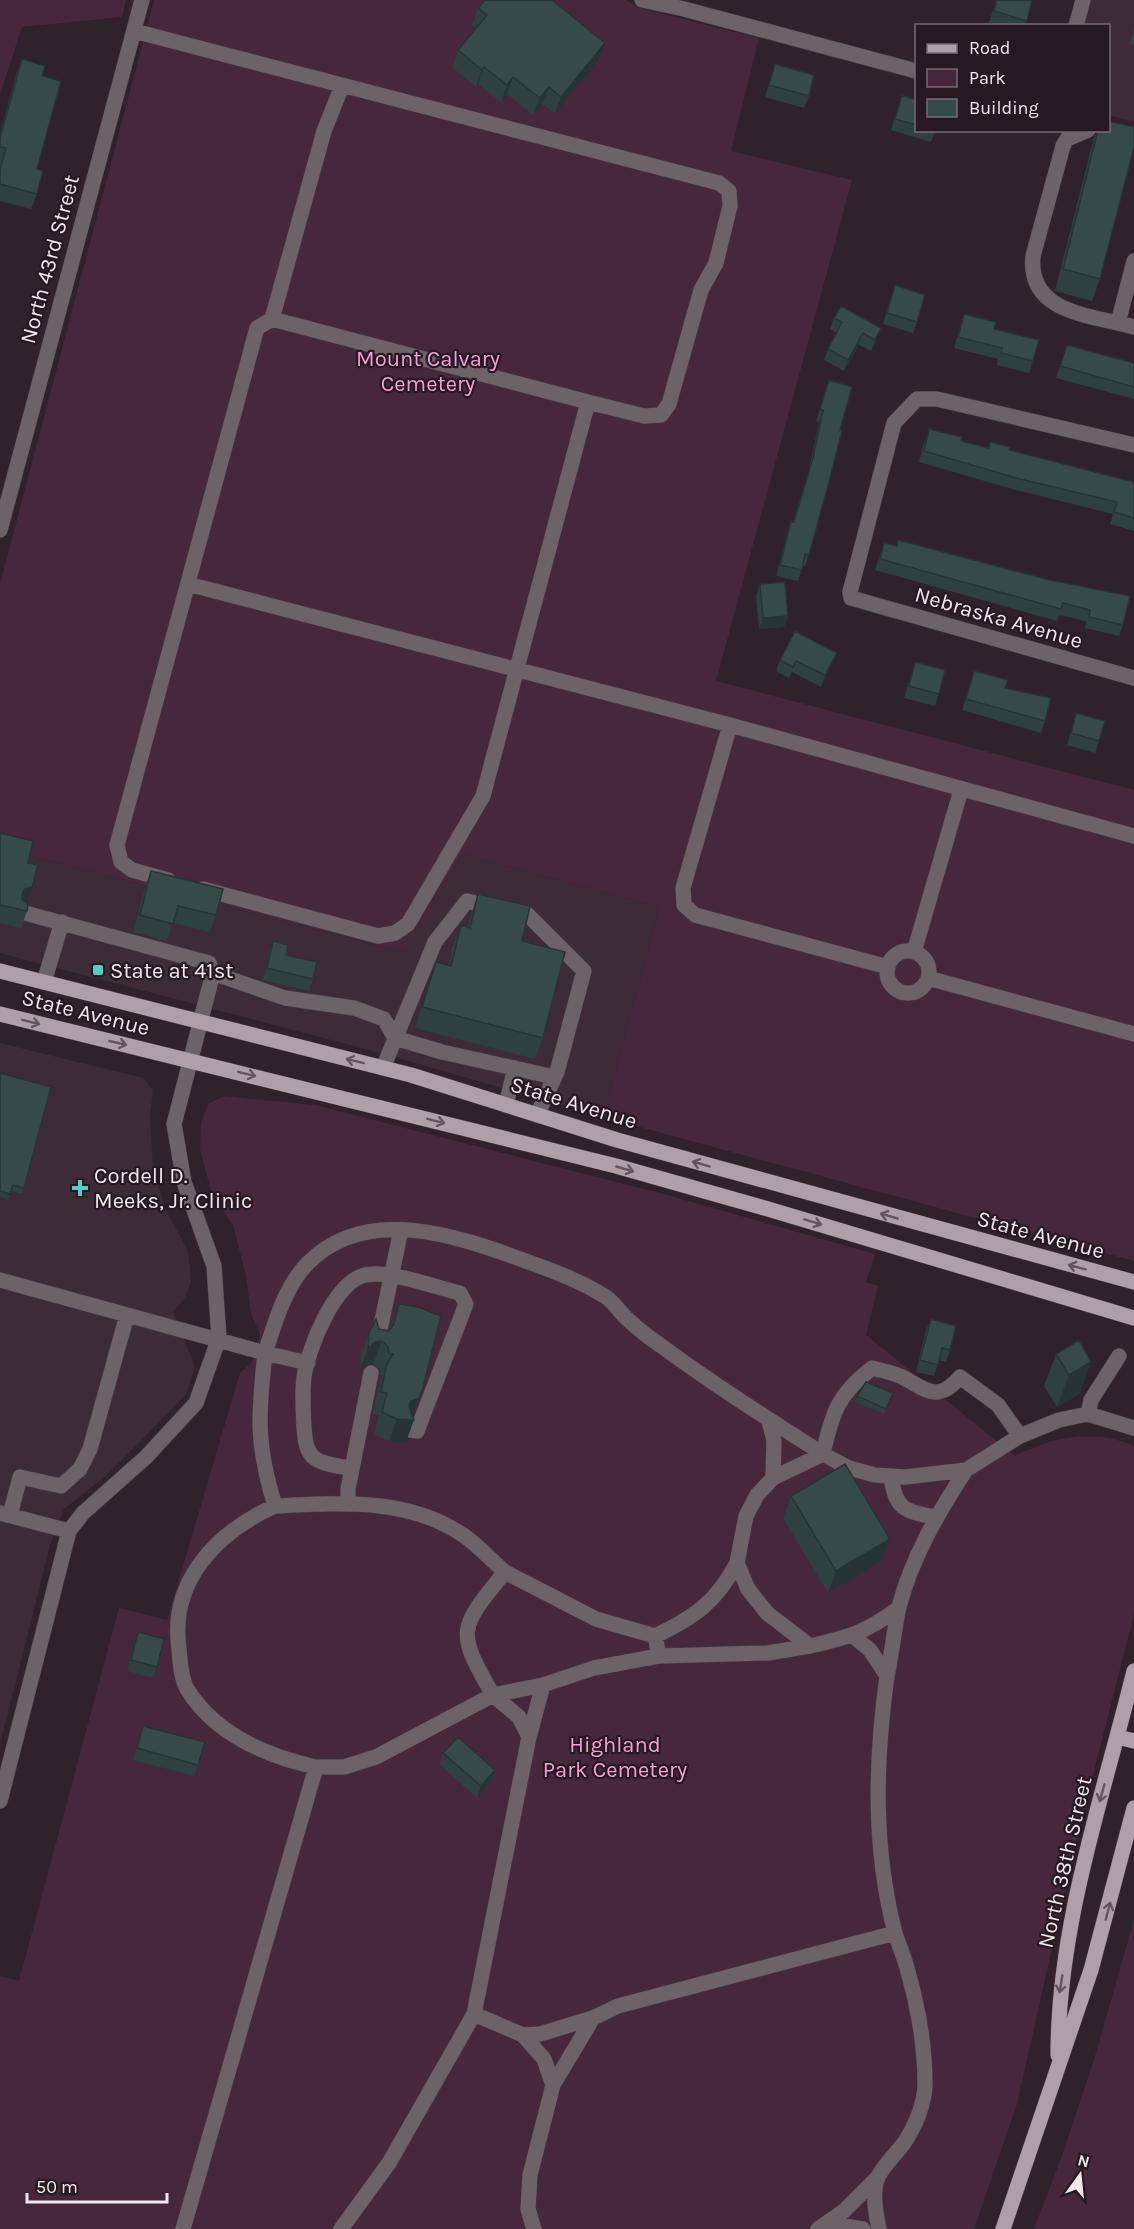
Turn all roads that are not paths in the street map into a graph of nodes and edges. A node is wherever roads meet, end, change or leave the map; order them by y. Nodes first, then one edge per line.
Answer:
1 (142, 0) edge
2 (642, 0) edge
3 (1083, 0) edge
4 (1077, 24) edge
5 (134, 31) junction
6 (915, 71) edge
7 (342, 86) junction
8 (1092, 132) edge
9 (1134, 261) edge
10 (272, 319) junction
11 (1118, 323) junction
12 (1134, 327) edge
13 (588, 402) junction
14 (1134, 445) edge
15 (0, 530) edge
16 (188, 584) junction
17 (517, 668) junction
18 (1134, 678) edge
19 (730, 725) junction
20 (961, 790) junction
21 (1134, 836) edge
22 (25, 913) edge
23 (62, 922) junction
24 (914, 952) junction
25 (888, 968) junction
26 (0, 970) edge
27 (213, 973) junction
28 (928, 978) junction
29 (44, 982) junction
30 (0, 1014) edge
31 (199, 1022) junction
32 (1134, 1034) edge
33 (395, 1038) junction
34 (190, 1060) junction
35 (383, 1068) junction
36 (514, 1068) junction
37 (554, 1077) junction
38 (506, 1105) junction
39 (537, 1115) junction
40 (401, 1230) junction
41 (392, 1276) junction
42 (0, 1280) edge
43 (1134, 1282) edge
44 (127, 1315) junction
45 (1134, 1318) edge
46 (219, 1338) junction
47 (377, 1344) edge
48 (430, 1348) edge
49 (446, 1352) junction
50 (266, 1353) junction
51 (1119, 1356) dead end
52 (308, 1363) junction
53 (371, 1373) dead end
54 (1088, 1414) junction
55 (769, 1420) junction
56 (1134, 1428) edge
57 (410, 1430) edge
58 (1020, 1436) junction
59 (823, 1454) junction
60 (352, 1469) junction
61 (966, 1470) junction
62 (891, 1476) junction
63 (773, 1478) junction
64 (348, 1502) junction
65 (275, 1506) junction
66 (5, 1514) edge
67 (936, 1517) junction
68 (69, 1531) junction
69 (737, 1563) junction
70 (505, 1572) junction
71 (899, 1608) junction
72 (655, 1636) junction
73 (853, 1636) junction
74 (810, 1646) junction
75 (659, 1656) junction
76 (1134, 1671) edge
77 (887, 1676) junction
78 (543, 1685) junction
79 (493, 1695) junction
80 (529, 1737) junction
81 (1118, 1737) junction
82 (1134, 1740) edge
83 (316, 1767) junction
84 (4, 1777) edge
85 (0, 1801) edge
86 (1134, 1808) edge
87 (895, 1933) junction
88 (474, 2014) junction
89 (593, 2018) junction
90 (523, 2035) junction
91 (1058, 2067) junction
92 (553, 2085) junction
93 (878, 2176) junction
94 (822, 2226) edge
95 (183, 2229) edge
96 (341, 2229) edge
97 (534, 2229) edge
98 (863, 2229) edge
99 (879, 2229) edge
100 (1003, 2229) edge

1 - 5 street, North 43rd Street
2 - 6 street
3 - 4 street
5 - 7 street
5 - 15 street, North 43rd Street
7 - 10 street
7 - 13 street
8 - 11 street
9 - 11 street
10 - 13 street
10 - 16 street
11 - 12 street
13 - 17 street
14 - 18 street, Nebraska Avenue
16 - 17 street
16 - 17 street
17 - 19 street
19 - 20 street
19 - 25 street
20 - 21 street
20 - 24 street
22 - 23 street
23 - 27 street
23 - 29 street
24 - 25 street
24 - 28 street
25 - 28 street
26 - 29 main road, State Avenue
27 - 31 street
27 - 33 street
28 - 32 street
29 - 31 main road, State Avenue
30 -> 34 main road, State Avenue
31 - 34 street
35 -> 31 main road, State Avenue
33 - 35 street
33 - 36 street
33 - 37 street
34 -> 45 main road, State Avenue
34 - 46 street
35 - 38 main road, State Avenue
36 - 37 street
36 - 38 street
37 - 39 street
38 - 39 main road, State Avenue
43 -> 39 main road, State Avenue
40 - 41 street
40 - 50 street
40 - 55 street
41 - 47 street
41 - 49 street
41 - 52 street
42 - 44 street
44 - 46 street
44 - 66 street
46 - 50 street
46 - 68 street
48 - 49 street
49 - 57 street
50 - 52 street
50 - 65 street
51 - 54 street
52 - 60 street
53 - 60 street
54 - 56 street
54 - 58 street
55 - 59 street
55 - 63 street
58 - 59 street
58 - 61 street
59 - 62 street
59 - 63 street
60 - 64 street
61 - 62 street
61 - 67 street
62 - 67 street
63 - 69 street
64 - 65 street
64 - 70 street
65 - 83 street
66 - 68 street
67 - 71 street
68 - 84 street
69 - 72 street
69 - 74 street
70 - 72 street
70 - 79 street
71 - 73 street
71 - 77 street
72 - 75 street
73 - 74 street
73 - 77 street
74 - 75 street
75 - 78 street
76 - 81 main road, North 38th Street
77 - 87 street
78 - 79 street
78 - 80 street
79 - 80 street
79 - 83 street
80 - 88 street
81 - 82 main road
81 -> 91 main road, North 38th Street
83 - 95 street
84 - 85 street
91 -> 86 main road, North 38th Street
87 - 89 street
87 - 93 street
88 - 90 street
88 - 96 street
89 - 90 street
89 - 92 street
90 - 92 street
91 - 100 main road, North 38th Street
92 - 97 street
93 - 94 street
93 - 99 street
94 - 98 street

